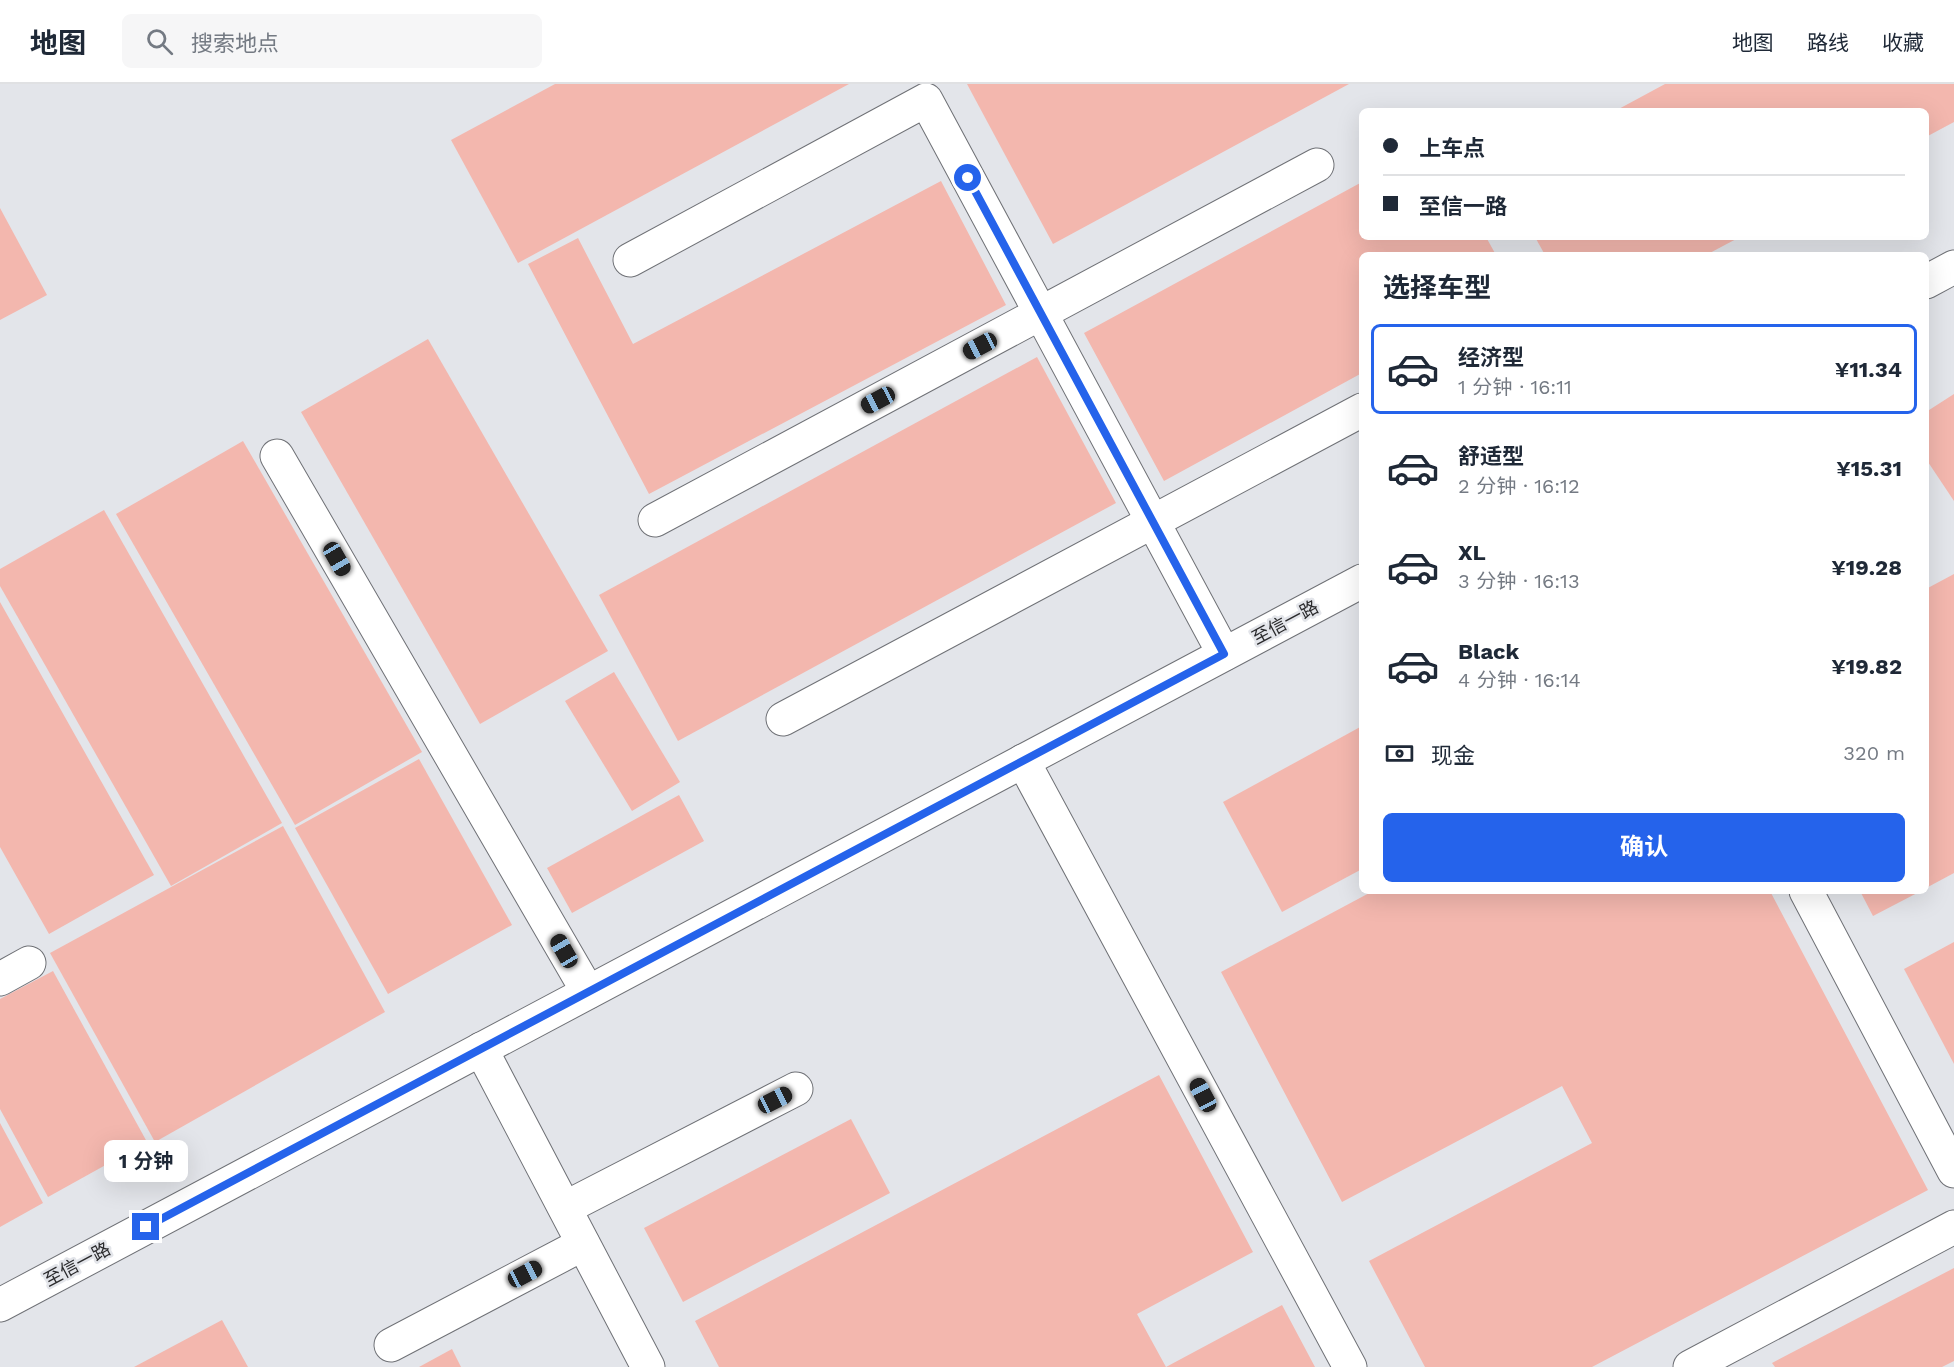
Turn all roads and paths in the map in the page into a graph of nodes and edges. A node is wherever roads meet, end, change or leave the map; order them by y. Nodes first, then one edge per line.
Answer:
1 (1317, 165) dead end
2 (630, 260) dead end
3 (1954, 267) edge
4 (1929, 280) edge
5 (1041, 314) junction
6 (1359, 412) edge
7 (278, 456) dead end
8 (655, 520) dead end
9 (1153, 522) junction
10 (1359, 583) edge
11 (1224, 654) junction
12 (783, 719) dead end
13 (1023, 761) junction
14 (1808, 894) edge
15 (29, 963) dead end
16 (0, 979) edge
17 (588, 993) junction
18 (481, 1050) junction
19 (796, 1089) dead end
20 (1954, 1171) edge
21 (565, 1208) junction
22 (1954, 1227) edge
23 (583, 1244) junction
24 (0, 1305) edge
25 (391, 1345) dead end
26 (1700, 1365) edge
27 (648, 1367) edge
28 (1350, 1367) edge

1 - 5 street
2 - 5 street
3 - 4 street
5 - 8 street
5 - 9 street
6 - 9 street
7 - 17 street
9 - 11 street
9 - 12 street
10 - 11 street, 至信一路
11 - 13 street, 至信一路
13 - 17 street, 至信一路
13 - 28 street
14 - 20 street
15 - 16 street
17 - 18 street, 至信一路
18 - 21 street
18 - 24 street, 至信一路
19 - 21 street
21 - 23 street
22 - 26 street
23 - 25 street
23 - 27 street

